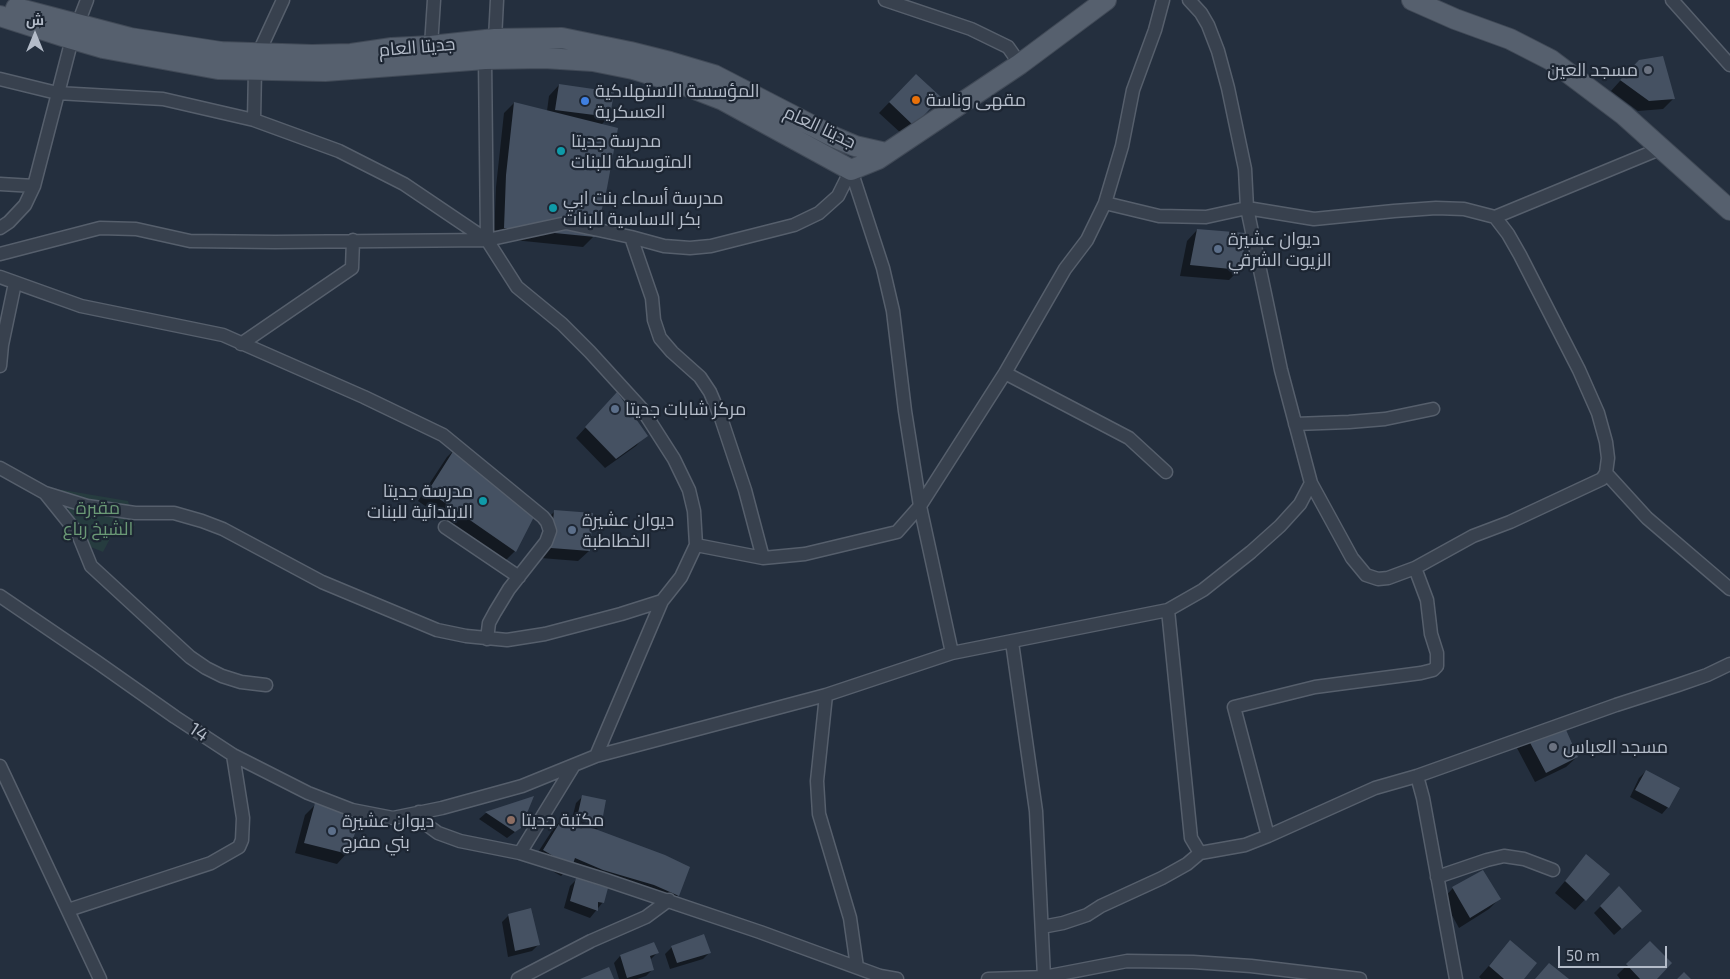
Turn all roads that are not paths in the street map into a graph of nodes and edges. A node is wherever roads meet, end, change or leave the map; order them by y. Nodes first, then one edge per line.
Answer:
1 (87, 0) edge
2 (283, 0) edge
3 (434, 0) edge
4 (497, 0) edge
5 (886, 0) edge
6 (1106, 0) edge
7 (1163, 0) edge
8 (1189, 0) edge
9 (1412, 0) edge
10 (1672, 0) edge
11 (0, 4) edge
12 (0, 16) edge
13 (74, 32) junction
14 (495, 40) junction
15 (431, 46) junction
16 (393, 57) junction
17 (485, 59) junction
18 (257, 61) junction
19 (1020, 64) junction
20 (1730, 64) edge
21 (0, 79) edge
22 (57, 93) junction
23 (254, 120) junction
24 (1662, 148) junction
25 (886, 153) junction
26 (851, 170) junction
27 (0, 184) edge
28 (34, 186) junction
29 (1105, 203) junction
30 (1247, 208) junction
31 (1730, 210) edge
32 (1495, 217) junction
33 (0, 228) edge
34 (631, 237) junction
35 (353, 240) junction
36 (487, 240) junction
37 (0, 254) edge
38 (0, 278) edge
39 (15, 283) junction
40 (241, 344) junction
41 (0, 366) edge
42 (1005, 374) junction
43 (1433, 409) dead end
44 (1295, 424) junction
45 (0, 468) edge
46 (1166, 472) dead end
47 (1606, 473) junction
48 (1311, 483) junction
49 (45, 493) junction
50 (920, 506) junction
51 (444, 527) dead end
52 (696, 545) junction
53 (763, 558) junction
54 (1415, 568) junction
55 (519, 577) junction
56 (1730, 590) edge
57 (0, 596) edge
58 (662, 601) junction
59 (1168, 610) junction
60 (487, 639) junction
61 (1012, 642) junction
62 (952, 653) junction
63 (1730, 664) edge
64 (266, 685) dead end
65 (826, 695) junction
66 (233, 755) junction
67 (596, 756) junction
68 (574, 765) junction
69 (0, 766) edge
70 (1417, 776) junction
71 (419, 812) junction
72 (1268, 836) junction
73 (520, 853) junction
74 (1200, 853) junction
75 (1553, 870) dead end
76 (1437, 877) junction
77 (669, 900) junction
78 (68, 910) junction
79 (1042, 927) junction
80 (857, 967) junction
81 (1044, 977) junction
82 (100, 979) edge
83 (518, 979) edge
84 (897, 979) edge
85 (988, 979) edge
86 (1360, 979) edge
87 (1456, 979) edge

1 - 13 street
2 - 18 street
3 - 15 street
4 - 14 street
5 - 19 street
6 - 19 main road
7 - 29 street
8 - 30 street
9 - 24 main road
10 - 20 street
11 - 13 main road, جديتا العام
12 - 13 main road, جديتا العام
13 - 18 main road, جديتا العام
13 - 22 street
14 - 15 main road, جديتا العام
14 - 25 main road, جديتا العام
15 - 16 main road, جديتا العام
16 - 17 main road, جديتا العام
16 - 18 main road, جديتا العام
17 - 26 main road, جديتا العام
17 - 36 street
18 - 23 street
19 - 25 main road
21 - 22 street
22 - 23 street
22 - 28 street
23 - 36 street
24 - 31 main road
24 - 32 street
25 - 26 main road, جديتا العام
26 - 34 street
26 - 50 street
27 - 28 street
28 - 33 street
29 - 30 street
29 - 42 street
30 - 32 street
30 - 44 street
32 - 47 street
34 - 36 street
34 - 53 street
35 - 36 street
35 - 37 street
35 - 40 street
36 - 52 street
38 - 39 street
39 - 40 street
39 - 41 street
40 - 55 street
42 - 46 street
42 - 50 street
43 - 44 street
44 - 48 street
45 - 49 street
47 - 54 street
47 - 56 street
48 - 54 street
48 - 59 street, 14
49 - 60 street
49 - 64 street
50 - 53 street
50 - 62 street
51 - 55 street
52 - 53 street
52 - 58 street
54 - 72 street
55 - 60 street
57 - 66 street, 14
58 - 60 street
58 - 67 street
59 - 61 street, 14
59 - 74 street
61 - 62 street, 14
61 - 79 street
62 - 65 street, 14
63 - 70 street
65 - 67 street, 14
65 - 80 street
66 - 71 street, 14
66 - 78 street
67 - 68 street, 14
68 - 71 street, 14
68 - 73 street
69 - 78 street
70 - 72 street
70 - 76 street
71 - 73 street
72 - 74 street
73 - 77 street
74 - 79 street
75 - 76 street
76 - 87 street
77 - 80 street
77 - 83 street
78 - 82 street
79 - 81 street
80 - 84 street
81 - 85 street
81 - 86 street

